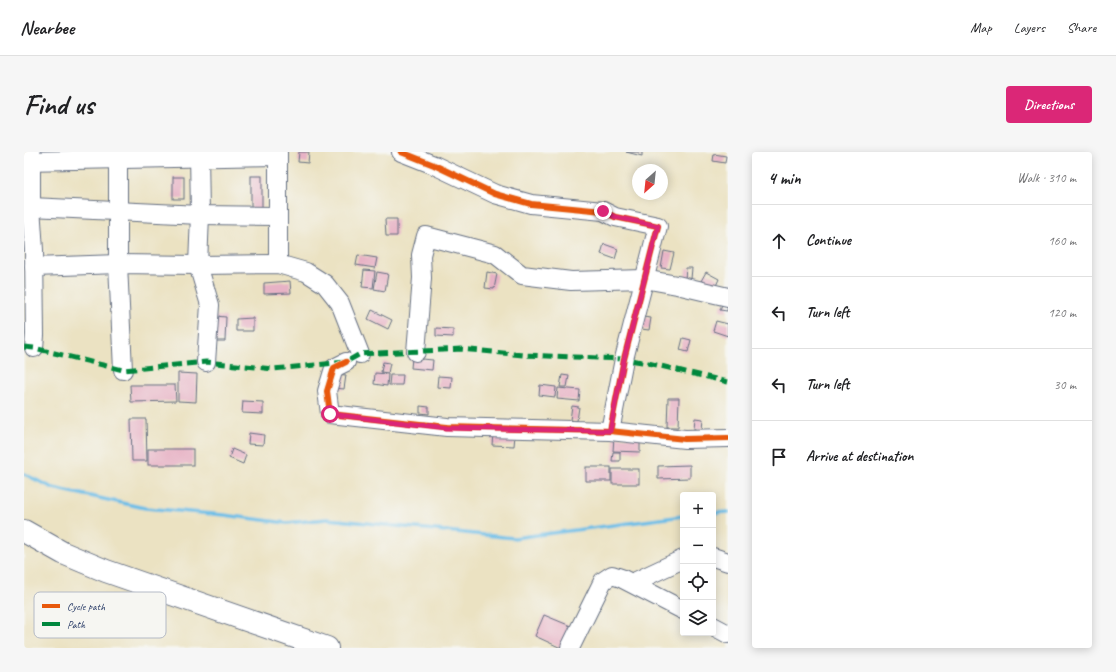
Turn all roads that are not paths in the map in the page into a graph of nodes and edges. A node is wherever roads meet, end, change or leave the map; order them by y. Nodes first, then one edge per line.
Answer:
1 (401, 152) edge
2 (278, 154) edge
3 (118, 155) edge
4 (200, 155) edge
5 (29, 158) edge
6 (118, 212) junction
7 (200, 215) junction
8 (278, 216) junction
9 (29, 217) edge
10 (118, 264) junction
11 (278, 264) junction
12 (198, 266) junction
13 (34, 267) junction
14 (644, 279) junction
15 (728, 297) edge
16 (34, 348) dead end
17 (416, 352) dead end
18 (206, 362) dead end
19 (123, 370) dead end
20 (610, 431) junction
21 (728, 438) edge
22 (24, 531) edge
23 (716, 558) edge
24 (680, 560) edge
25 (728, 562) edge
26 (632, 583) junction
27 (680, 608) edge
28 (716, 628) edge
29 (728, 634) edge
30 (327, 648) edge
31 (570, 648) edge

1 - 14 street
2 - 4 street
2 - 8 street
3 - 4 street
3 - 5 street
3 - 6 street
4 - 7 street
5 - 9 street
6 - 7 street
6 - 9 street
6 - 10 street
7 - 8 street
7 - 12 street
8 - 11 street
9 - 13 street
10 - 12 street
10 - 13 street
10 - 19 street
11 - 12 street
11 - 20 street
12 - 18 street
13 - 16 street
14 - 15 street
14 - 17 street
14 - 20 street
20 - 21 street
22 - 30 highway
23 - 25 street
24 - 26 street
26 - 27 street
26 - 31 street
28 - 29 street

